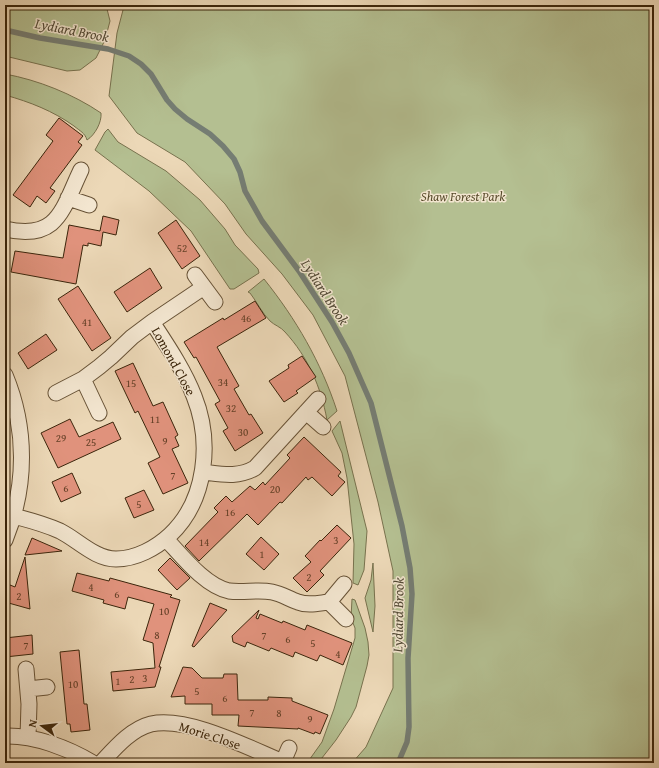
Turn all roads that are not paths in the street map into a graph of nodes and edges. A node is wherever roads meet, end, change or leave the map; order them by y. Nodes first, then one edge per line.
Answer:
1 (81, 170) dead end
2 (68, 198) junction
3 (89, 205) dead end
4 (5, 229) edge
5 (195, 275) dead end
6 (204, 287) junction
7 (215, 302) dead end
8 (152, 322) junction
9 (5, 375) edge
10 (83, 379) junction
11 (8, 392) edge
12 (56, 393) dead end
13 (318, 399) dead end
14 (306, 412) junction
15 (100, 413) dead end
16 (323, 427) dead end
17 (203, 472) junction
18 (14, 516) junction
19 (166, 538) junction
20 (5, 540) edge
21 (344, 584) dead end
22 (328, 602) junction
23 (346, 619) dead end
24 (26, 669) dead end
25 (47, 687) dead end
26 (28, 688) junction
27 (5, 736) edge
28 (28, 737) junction
29 (289, 748) dead end
30 (93, 763) edge
31 (101, 763) edge
32 (283, 763) edge

1 - 2 street
2 - 3 street
2 - 4 street
5 - 6 street
6 - 7 street
6 - 8 street, Lomond Close
8 - 10 street, Lomond Close
8 - 17 street, Lomond Close
9 - 11 street
10 - 12 street, Lomond Close
10 - 15 street
11 - 18 street
13 - 14 street
14 - 16 street
14 - 17 street
17 - 19 street, Lomond Close
18 - 19 street, Lomond Close
18 - 20 street
19 - 22 street
21 - 22 street
22 - 23 street
24 - 26 street
25 - 26 street
26 - 28 street
27 - 28 street
28 - 30 street
29 - 32 street, Morie Close
31 - 32 street, Morie Close

